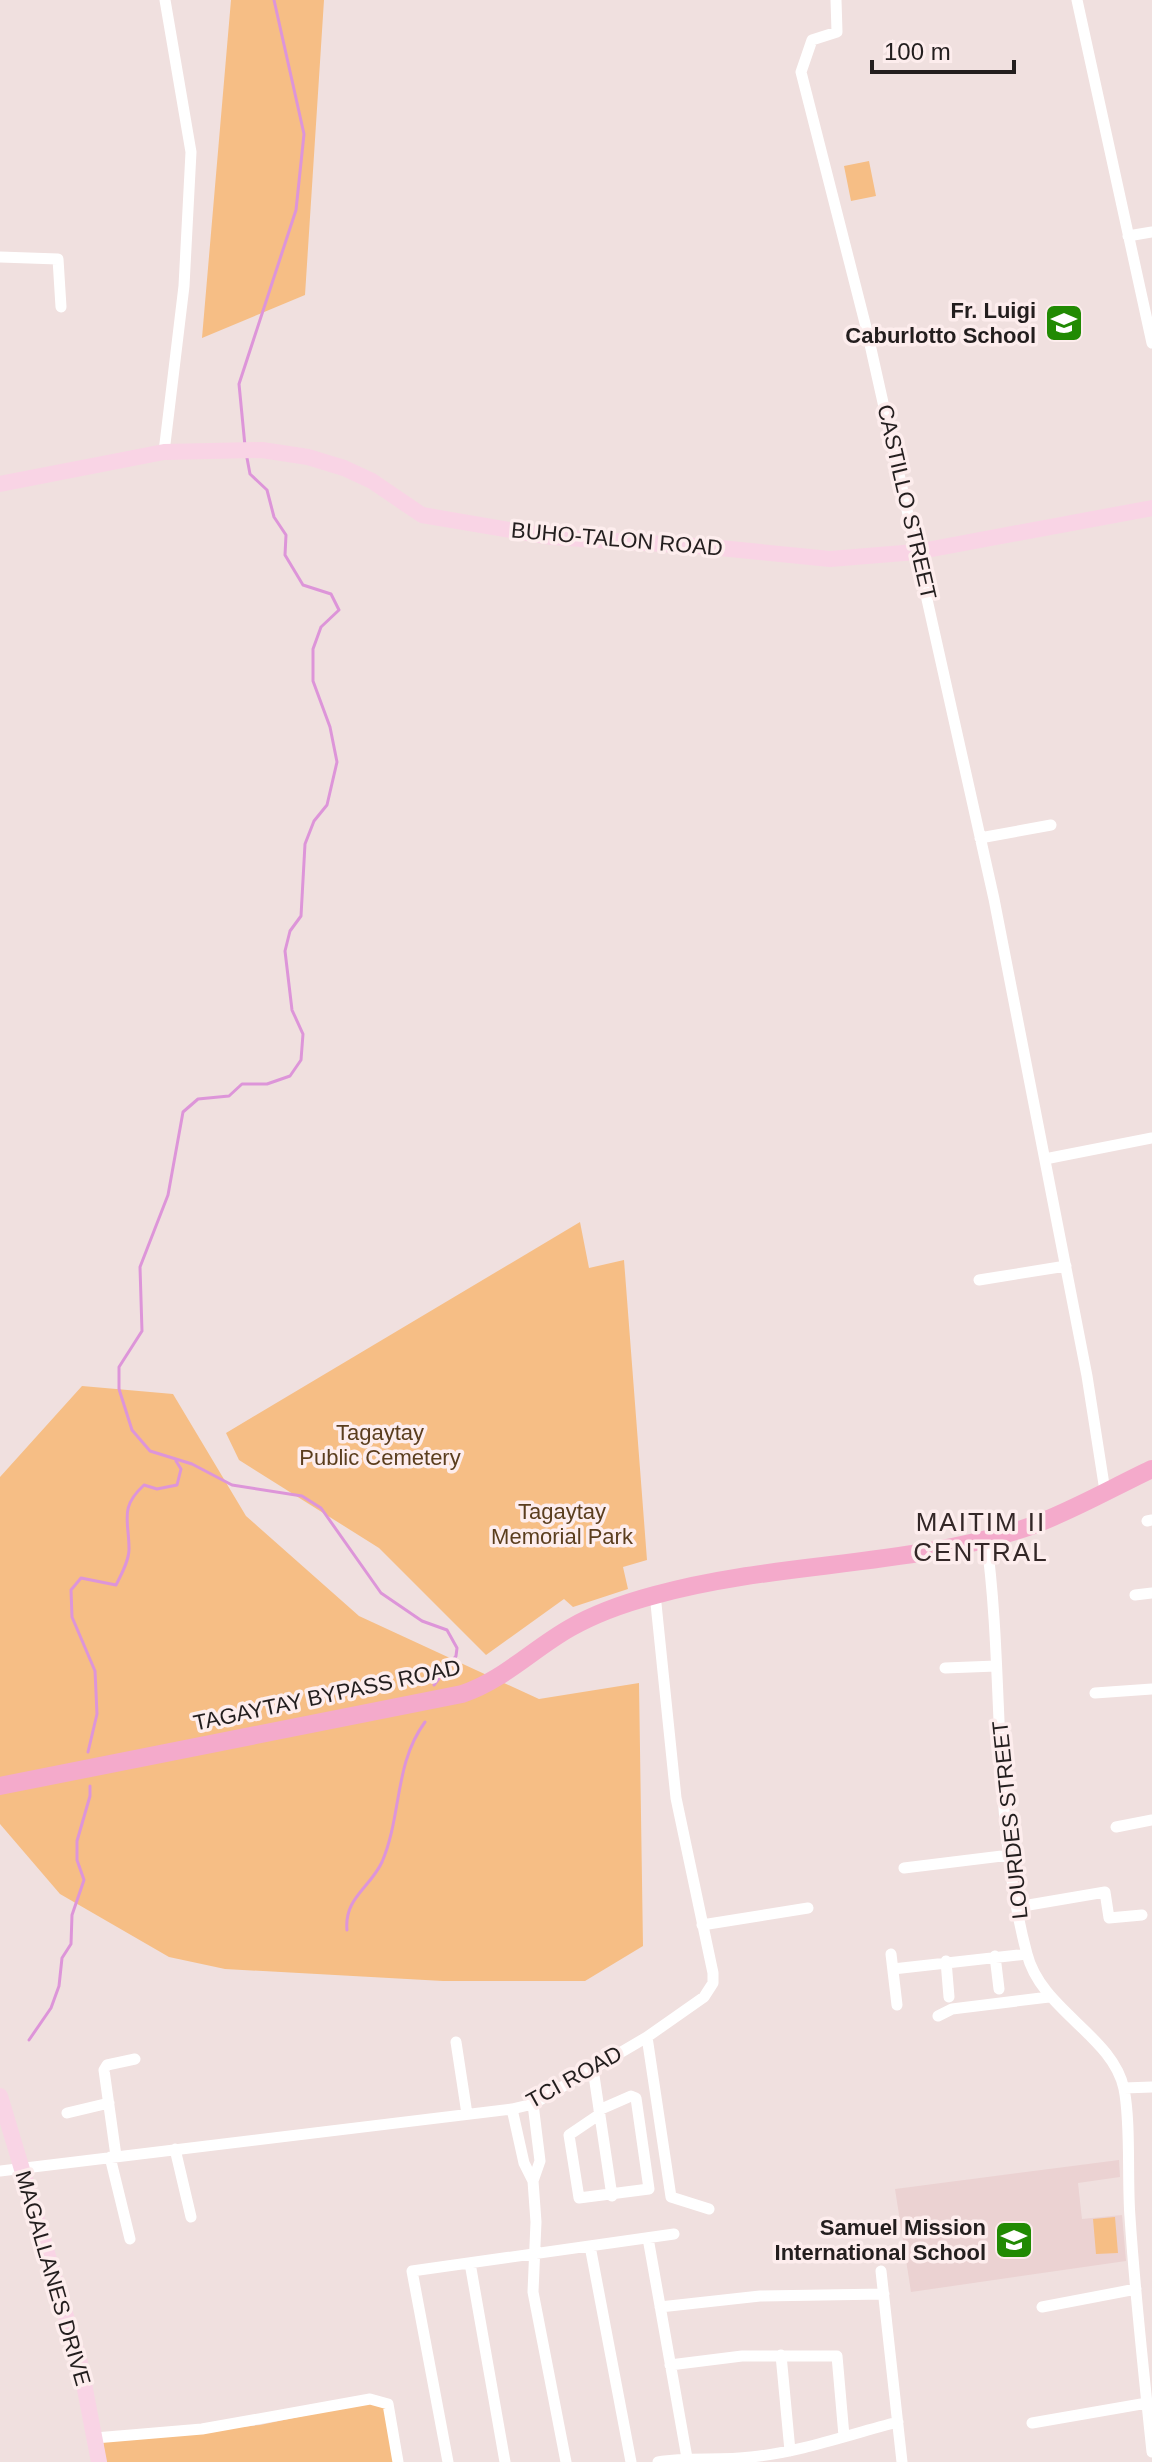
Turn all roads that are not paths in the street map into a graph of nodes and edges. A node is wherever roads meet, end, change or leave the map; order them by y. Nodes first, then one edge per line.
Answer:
1 (165, 0) edge
2 (836, 0) edge
3 (1077, 0) edge
4 (1152, 232) edge
5 (1128, 236) junction
6 (0, 257) edge
7 (61, 307) dead end
8 (1152, 343) edge
9 (164, 452) junction
10 (0, 484) edge
11 (1152, 508) edge
12 (916, 552) junction
13 (1051, 825) dead end
14 (980, 838) junction
15 (1152, 1138) edge
16 (1045, 1159) junction
17 (1066, 1266) junction
18 (979, 1280) dead end
19 (1152, 1469) edge
20 (1105, 1491) junction
21 (986, 1537) junction
22 (1152, 1593) edge
23 (655, 1594) junction
24 (1135, 1595) dead end
25 (996, 1666) junction
26 (945, 1668) dead end
27 (1152, 1689) edge
28 (1095, 1693) dead end
29 (0, 1786) edge
30 (1152, 1820) edge
31 (1116, 1827) dead end
32 (1010, 1855) junction
33 (904, 1868) dead end
34 (1017, 1907) junction
35 (808, 1908) dead end
36 (1142, 1915) dead end
37 (702, 1925) junction
38 (891, 1954) dead end
39 (1027, 1954) junction
40 (995, 1956) junction
41 (946, 1961) junction
42 (893, 1969) junction
43 (999, 1989) dead end
44 (949, 1997) dead end
45 (1049, 1997) junction
46 (897, 2005) dead end
47 (938, 2016) dead end
48 (647, 2037) junction
49 (456, 2042) dead end
50 (135, 2059) dead end
51 (593, 2069) junction
52 (1152, 2087) edge
53 (1124, 2088) junction
54 (0, 2096) edge
55 (109, 2103) junction
56 (533, 2104) junction
57 (512, 2109) junction
58 (600, 2112) junction
59 (67, 2113) dead end
60 (467, 2114) junction
61 (175, 2149) junction
62 (113, 2156) junction
63 (23, 2168) junction
64 (0, 2171) edge
65 (533, 2181) junction
66 (612, 2196) junction
67 (709, 2209) dead end
68 (191, 2217) dead end
69 (674, 2234) dead end
70 (648, 2238) junction
71 (130, 2239) dead end
72 (590, 2246) junction
73 (533, 2253) junction
74 (470, 2263) junction
75 (881, 2271) dead end
76 (1136, 2289) junction
77 (884, 2294) junction
78 (660, 2307) junction
79 (1042, 2307) dead end
80 (781, 2355) junction
81 (670, 2365) junction
82 (1147, 2403) junction
83 (898, 2422) junction
84 (1032, 2423) dead end
85 (844, 2436) junction
86 (95, 2438) junction
87 (790, 2451) junction
88 (1152, 2452) edge
89 (680, 2460) edge
90 (99, 2462) edge
91 (398, 2462) edge
92 (448, 2462) edge
93 (505, 2462) edge
94 (566, 2462) edge
95 (631, 2462) edge
96 (658, 2462) edge
97 (902, 2462) edge

1 - 9 street
2 - 12 street, CASTILLO STREET
3 - 5 street
4 - 5 street
5 - 8 street
6 - 7 street
9 - 10 street, BUHO-TALON ROAD
9 - 12 street, BUHO-TALON ROAD
11 - 12 street, BUHO-TALON ROAD
12 - 14 street, CASTILLO STREET
13 - 14 street
14 - 16 street, CASTILLO STREET
15 - 16 street
16 - 17 street, CASTILLO STREET
17 - 18 street
17 - 20 street, CASTILLO STREET
19 - 20 main road, TAGAYTAY BYPASS ROAD
20 - 21 main road, TAGAYTAY BYPASS ROAD
21 - 23 main road, TAGAYTAY BYPASS ROAD
21 - 25 street, LOURDES STREET
22 - 24 street
23 - 29 main road, TAGAYTAY BYPASS ROAD
23 - 37 street, TCI ROAD
25 - 26 street
25 - 32 street, LOURDES STREET
27 - 28 street
30 - 31 street
32 - 33 street
32 - 34 street, LOURDES STREET
34 - 36 street
34 - 39 street, LOURDES STREET
35 - 37 street
37 - 48 street, TCI ROAD
38 - 42 street
39 - 40 street
39 - 45 street, LOURDES STREET
40 - 41 street
40 - 43 street
41 - 42 street
41 - 44 street
42 - 46 street
45 - 47 street
45 - 53 street, LOURDES STREET
48 - 51 street, TCI ROAD
48 - 67 street
49 - 60 street
50 - 55 street
51 - 56 street, TCI ROAD
51 - 58 street
52 - 53 street
53 - 76 street, LOURDES STREET
54 - 63 street, MAGALLANES DRIVE
55 - 59 street
55 - 62 street
56 - 57 street, TCI ROAD
56 - 65 street
57 - 60 street, TCI ROAD
57 - 65 street
58 - 66 street
58 - 66 street
58 - 66 street
60 - 61 street, TCI ROAD
61 - 62 street, TCI ROAD
61 - 68 street
62 - 63 street, TCI ROAD
62 - 71 street
63 - 64 street, TCI ROAD
63 - 86 street, MAGALLANES DRIVE
65 - 73 street
69 - 70 street
70 - 72 street
70 - 78 street
72 - 73 street
72 - 95 street
73 - 74 street
73 - 94 street
74 - 92 street
74 - 93 street
75 - 77 street
76 - 79 street
76 - 82 street, LOURDES STREET
77 - 78 street
77 - 83 street
78 - 81 street
80 - 81 street
80 - 85 street
80 - 87 street
81 - 89 street
82 - 84 street
82 - 88 street, LOURDES STREET
83 - 85 street
83 - 97 street
85 - 87 street
86 - 90 street, MAGALLANES DRIVE
86 - 91 street
87 - 89 street
89 - 96 street

